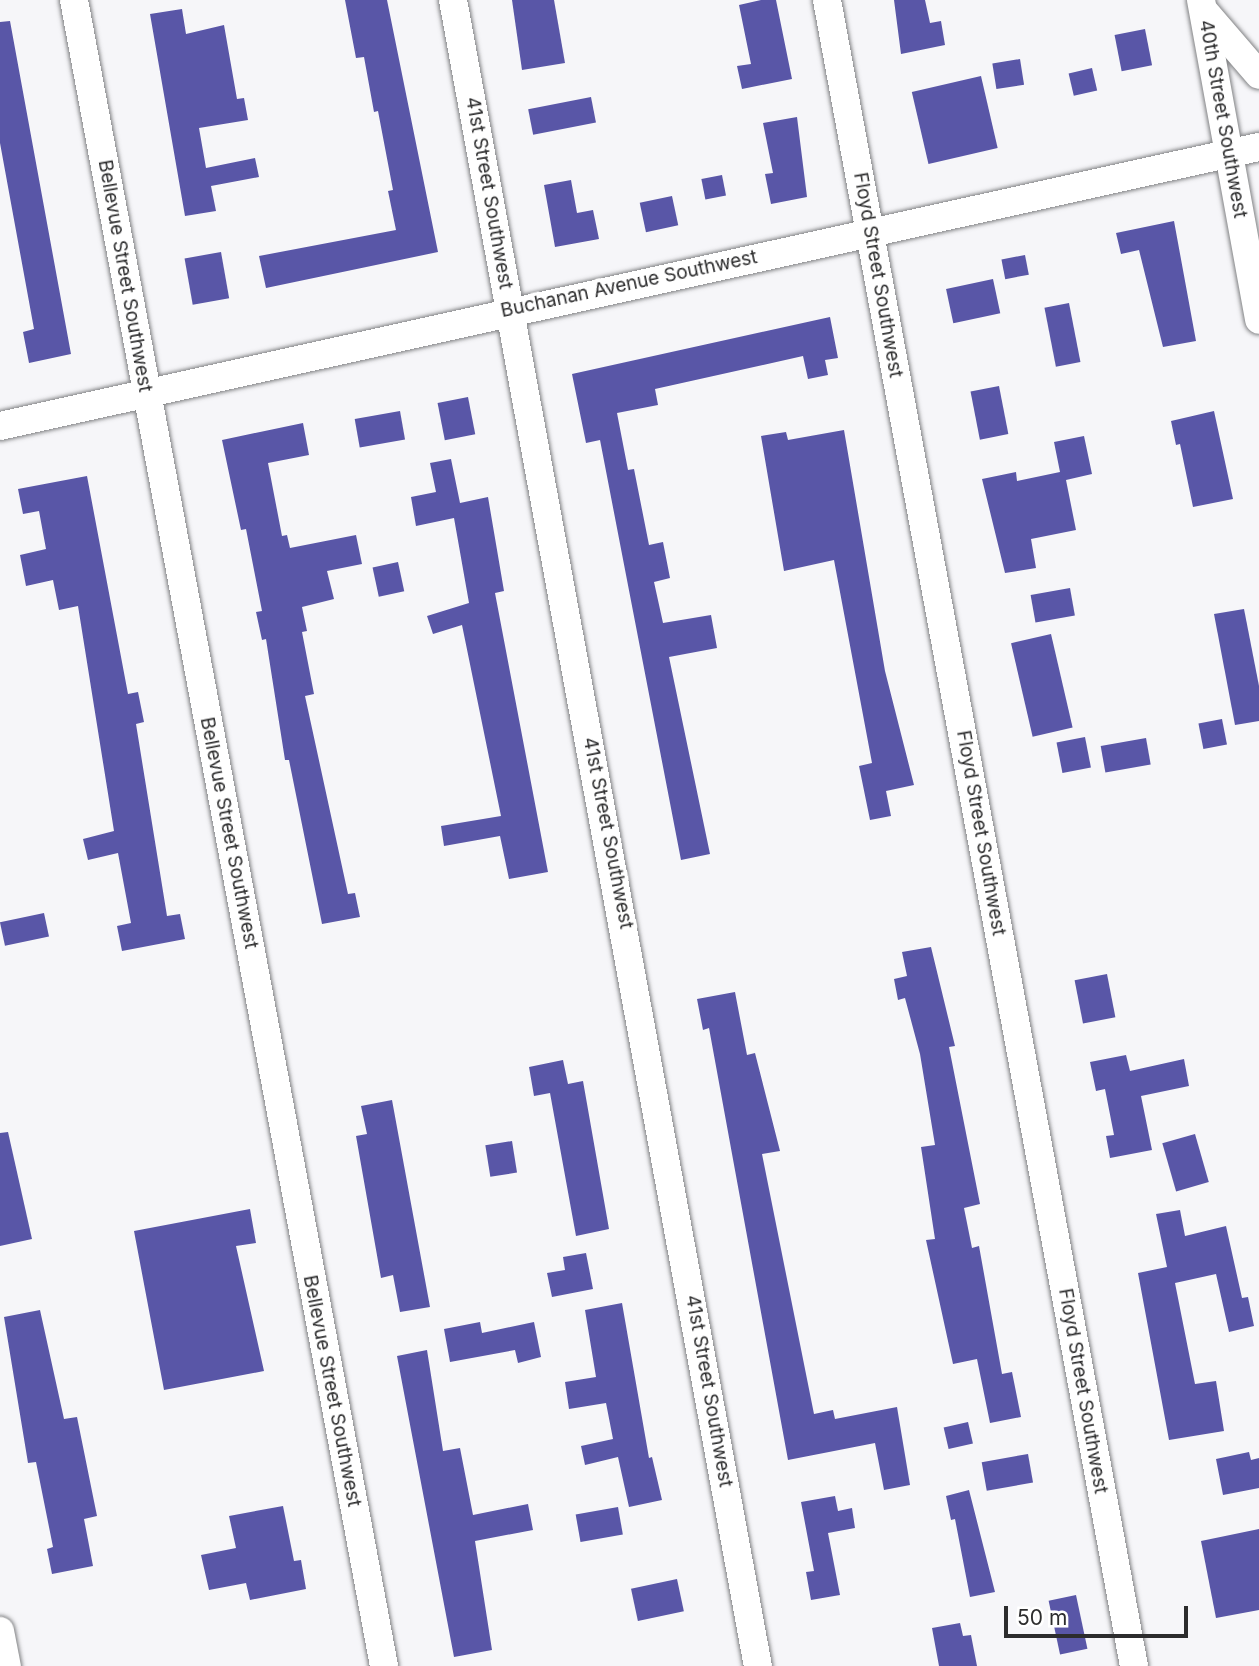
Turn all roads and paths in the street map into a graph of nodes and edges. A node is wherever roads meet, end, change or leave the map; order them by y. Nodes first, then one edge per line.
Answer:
1 (74, 0) edge
2 (453, 0) edge
3 (827, 0) edge
4 (1202, 5) edge
5 (1259, 75) edge
6 (1259, 147) edge
7 (1229, 154) junction
8 (869, 231) junction
9 (510, 310) junction
10 (1259, 320) edge
11 (147, 393) junction
12 (0, 426) edge
13 (0, 1631) edge
14 (7, 1666) edge
15 (384, 1666) edge
16 (758, 1666) edge
17 (1134, 1666) edge

1 - 11 street, Bellevue Street Southwest
2 - 9 street, 41st Street Southwest
3 - 8 street, Floyd Street Southwest
4 - 5 street
4 - 7 street, 40th Street Southwest
6 - 7 street, Buchanan Avenue Southwest
7 - 8 street, Buchanan Avenue Southwest
7 - 10 street, 40th Street Southwest
8 - 9 street, Buchanan Avenue Southwest
8 - 17 street, Floyd Street Southwest
9 - 11 street, Buchanan Avenue Southwest
9 - 16 street, 41st Street Southwest
11 - 12 street, Buchanan Avenue Southwest
11 - 15 street, Bellevue Street Southwest
13 - 14 street

